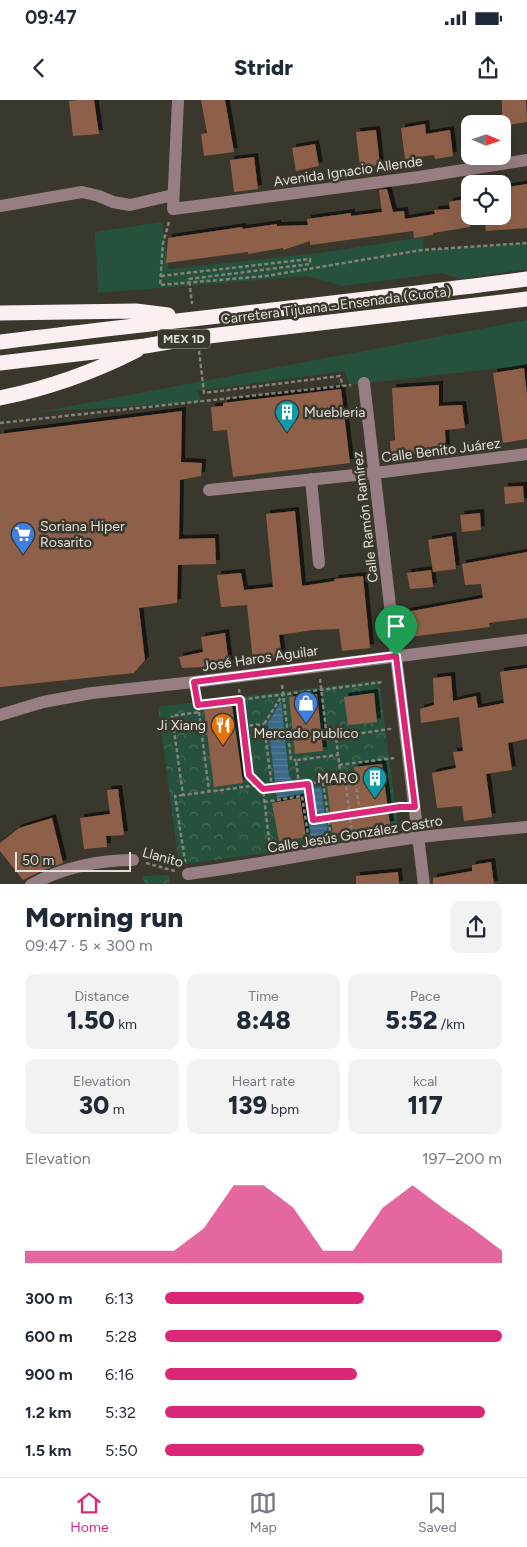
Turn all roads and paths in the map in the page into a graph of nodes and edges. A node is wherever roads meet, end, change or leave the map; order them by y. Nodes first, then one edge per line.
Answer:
1 (178, 100) edge
2 (527, 160) edge
3 (173, 195) junction
4 (0, 206) edge
5 (173, 209) junction
6 (527, 243) edge
7 (161, 276) junction
8 (189, 279) dead end
9 (527, 279) edge
10 (527, 299) edge
11 (0, 313) edge
12 (189, 318) junction
13 (0, 342) edge
14 (145, 346) junction
15 (0, 363) edge
16 (364, 384) joint
17 (343, 386) junction
18 (50, 387) junction
19 (0, 389) edge
20 (204, 393) dead end
21 (0, 398) edge
22 (0, 423) edge
23 (527, 454) edge
24 (375, 473) junction
25 (311, 479) junction
26 (209, 490) dead end
27 (319, 563) dead end
28 (527, 640) edge
29 (396, 656) junction
30 (380, 659) junction
31 (318, 665) junction
32 (281, 670) junction
33 (237, 675) junction
34 (194, 682) junction
35 (322, 690) junction
36 (283, 694) junction
37 (240, 700) junction
38 (198, 705) junction
39 (198, 712) junction
40 (0, 715) edge
41 (389, 720) dead end
42 (264, 724) junction
43 (243, 726) junction
44 (336, 738) junction
45 (338, 755) junction
46 (394, 758) dead end
47 (296, 760) junction
48 (340, 765) junction
49 (346, 779) junction
50 (341, 780) junction
51 (323, 782) junction
52 (308, 784) junction
53 (259, 785) junction
54 (300, 785) junction
55 (272, 788) junction
56 (263, 789) junction
57 (209, 791) junction
58 (183, 795) junction
59 (264, 802) junction
60 (415, 807) junction
61 (360, 814) junction
62 (350, 815) junction
63 (527, 826) edge
64 (345, 836) dead end
65 (338, 837) dead end
66 (331, 838) junction
67 (419, 838) junction
68 (324, 839) dead end
69 (316, 840) dead end
70 (194, 859) dead end
71 (133, 860) joint
72 (272, 861) junction
73 (188, 874) joint
74 (31, 884) edge
75 (424, 884) edge

1 - 3 street
2 - 5 street, Avenida Ignacio Allende
3 - 4 street
3 - 5 street
5 - 7 path
6 - 7 path
7 - 8 path
9 - 12 highway, Carretera Tijuana - Ensenada (Cuota) / MEX 1D
10 - 14 highway, Carretera Tijuana - Ensenada (Cuota) / MEX 1D
11 - 12 highway
12 - 13 highway, Carretera Tijuana - Ensenada (Cuota) / MEX 1D
14 - 15 highway, Carretera Tijuana - Ensenada (Cuota) / MEX 1D
14 - 18 highway
16 - 17 path
16 - 24 street, Calle Ramón Ramírez
17 - 20 path
17 - 22 path
18 - 19 highway
18 - 21 highway
23 - 24 street, Calle Benito Juárez
24 - 25 street, Calle Benito Juárez
24 - 29 street, Calle Ramón Ramírez
25 - 26 street, Calle Benito Juárez
25 - 27 street
28 - 29 street, José Haros Aguilar
29 - 30 street, José Haros Aguilar
29 - 60 street, Calle Ramón Ramírez
30 - 31 street, José Haros Aguilar
30 - 35 path
31 - 32 street, José Haros Aguilar
31 - 35 path
32 - 33 street, José Haros Aguilar
32 - 36 path
33 - 34 street, José Haros Aguilar
33 - 37 path
34 - 38 path
34 - 40 street, José Haros Aguilar
35 - 36 path
35 - 44 path
36 - 37 path
36 - 42 path
36 - 47 path
37 - 38 path
37 - 43 path
38 - 39 path
39 - 57 path
39 - 58 path
41 - 44 path
42 - 43 path
42 - 55 path
43 - 53 path
44 - 45 path
45 - 47 path
45 - 48 path
46 - 48 path
47 - 54 path
48 - 50 path
49 - 50 path
49 - 61 path
49 - 62 path
50 - 51 path
51 - 52 path
51 - 66 path
52 - 54 path
52 - 62 path
53 - 56 path
53 - 57 path
54 - 55 path
55 - 56 path
56 - 59 path
57 - 58 path
58 - 70 path
59 - 69 path
59 - 72 path
60 - 61 path
60 - 67 street, Calle Ramón Ramírez
61 - 62 path
62 - 64 path
63 - 67 street, Calle Jesús González Castro
65 - 66 path
66 - 68 path
67 - 72 street, Calle Jesús González Castro
67 - 75 street, Calle Ramón Ramírez
71 - 73 path, Llanito
71 - 74 street
72 - 73 street, Calle Jesús González Castro

